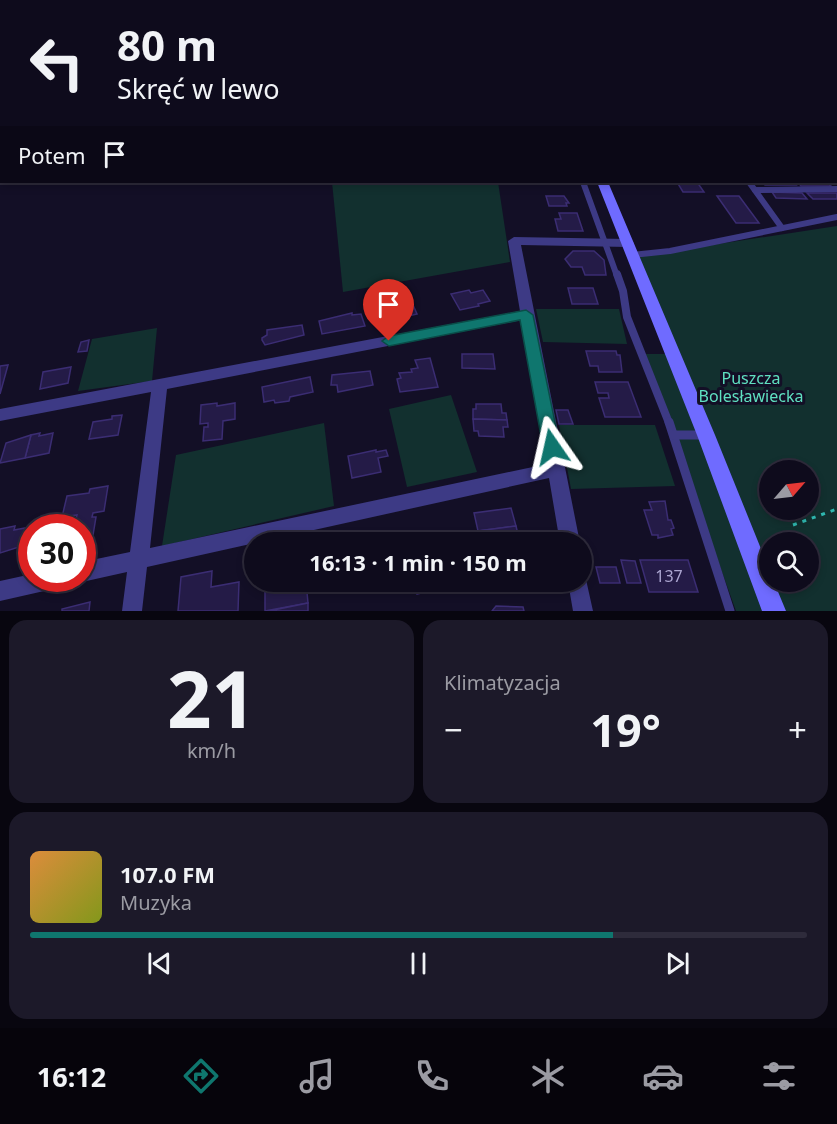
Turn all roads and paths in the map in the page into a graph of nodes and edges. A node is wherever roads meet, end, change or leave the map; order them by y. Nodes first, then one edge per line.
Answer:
1 (583, 183) edge
2 (602, 183) edge
3 (749, 183) edge
4 (837, 189) edge
5 (755, 190) junction
6 (837, 217) edge
7 (783, 228) junction
8 (606, 243) junction
9 (630, 249) junction
10 (526, 315) junction
11 (160, 385) junction
12 (0, 415) edge
13 (674, 435) junction
14 (706, 435) junction
15 (556, 469) junction
16 (837, 509) edge
17 (793, 525) dead end
18 (568, 532) edge
19 (139, 559) junction
20 (96, 569) edge
21 (18, 587) edge
22 (0, 591) edge
23 (580, 592) edge
24 (132, 611) edge
25 (583, 611) edge
26 (729, 611) edge
27 (774, 611) edge

1 - 8 lane
2 - 9 main road
3 - 5 lane
4 - 5 lane
5 - 7 lane
6 - 7 lane
7 - 9 lane
8 - 9 street
8 - 10 street
8 - 13 lane
9 - 14 main road
10 - 11 street
10 - 15 street
11 - 12 street
11 - 19 street
13 - 14 lane
13 - 26 lane
14 - 27 main road
15 - 18 street
15 - 19 street
16 - 17 path
19 - 20 street
19 - 24 street
21 - 22 street
23 - 25 street

